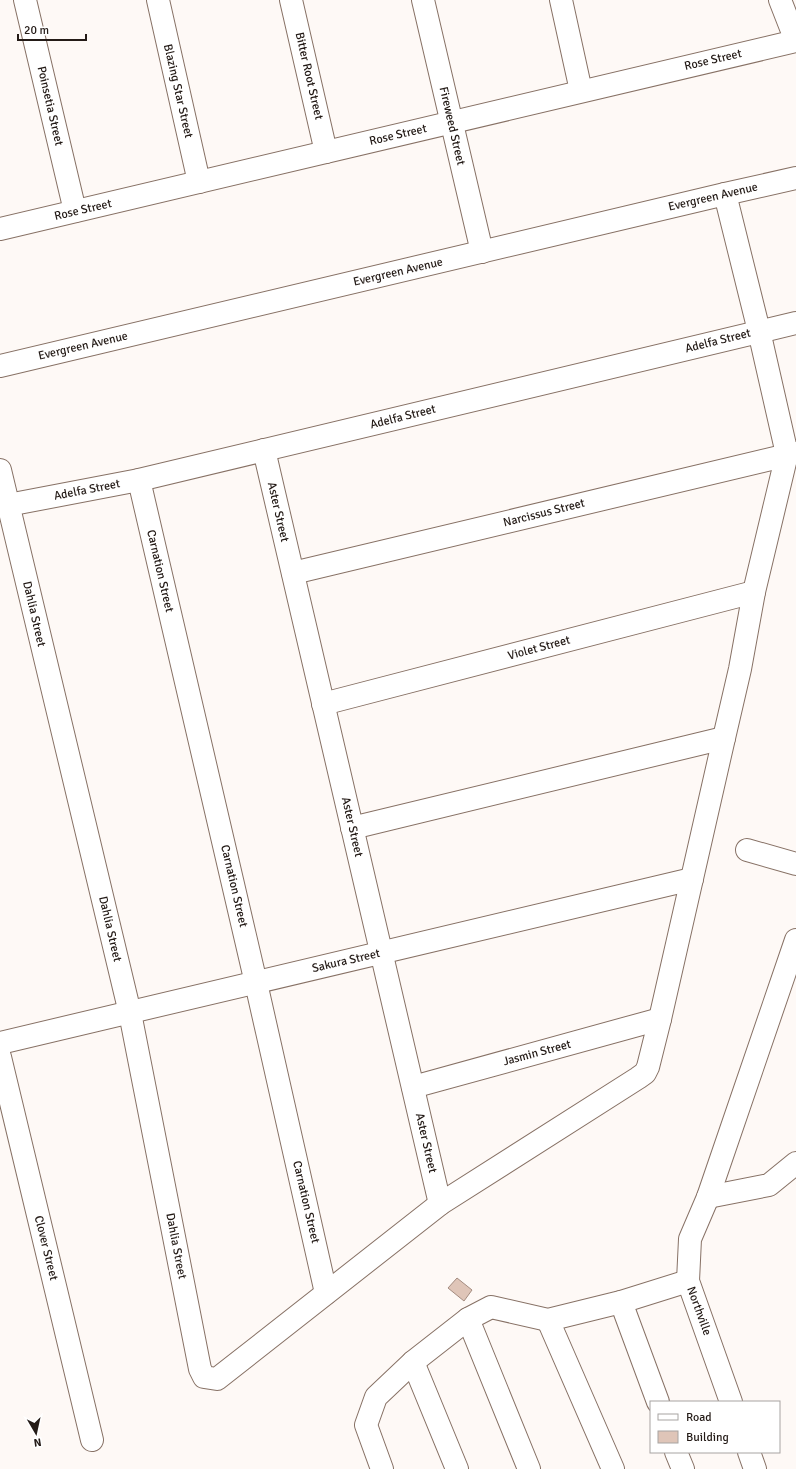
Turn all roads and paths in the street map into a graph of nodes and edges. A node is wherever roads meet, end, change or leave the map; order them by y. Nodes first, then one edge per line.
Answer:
1 (25, 0) edge
2 (158, 0) edge
3 (291, 0) edge
4 (423, 0) edge
5 (561, 0) edge
6 (780, 0) edge
7 (796, 41) edge
8 (581, 91) junction
9 (452, 122) junction
10 (326, 152) junction
11 (796, 178) edge
12 (199, 182) junction
13 (725, 194) junction
14 (76, 211) junction
15 (0, 229) edge
16 (482, 252) junction
17 (796, 323) edge
18 (759, 331) junction
19 (0, 366) edge
20 (264, 450) junction
21 (792, 454) edge
22 (0, 470) edge
23 (139, 480) junction
24 (8, 505) junction
25 (293, 573) junction
26 (754, 592) junction
27 (323, 704) junction
28 (724, 738) junction
29 (352, 828) junction
30 (747, 850) dead end
31 (796, 864) edge
32 (692, 879) junction
33 (796, 940) edge
34 (381, 953) junction
35 (256, 983) junction
36 (130, 1013) junction
37 (660, 1019) junction
38 (0, 1043) edge
39 (0, 1056) edge
40 (413, 1087) junction
41 (796, 1163) edge
42 (708, 1197) junction
43 (440, 1204) junction
44 (688, 1281) junction
45 (326, 1293) junction
46 (621, 1302) junction
47 (468, 1319) junction
48 (548, 1320) junction
49 (413, 1362) junction
50 (658, 1401) edge
51 (731, 1401) edge
52 (92, 1440) dead end
53 (676, 1453) edge
54 (749, 1453) edge
55 (382, 1469) edge
56 (457, 1469) edge
57 (530, 1469) edge
58 (613, 1469) edge
59 (683, 1469) edge
60 (755, 1469) edge

1 - 14 street, Poinsetia Street
2 - 12 street, Blazing Star Street
3 - 10 street, Bitter Root Street
4 - 9 street, Fireweed Street
5 - 8 street
6 - 7 street
7 - 8 street, Rose Street
8 - 9 street, Rose Street
9 - 10 street, Rose Street
9 - 16 street, Fireweed Street
10 - 12 street, Rose Street
11 - 13 street, Evergreen Avenue
12 - 14 street, Rose Street
13 - 16 street, Evergreen Avenue
13 - 18 street
14 - 15 street, Rose Street
16 - 19 street, Evergreen Avenue
17 - 18 street, Adelfa Street
18 - 20 street, Adelfa Street
18 - 21 street
20 - 23 street, Adelfa Street
20 - 25 street, Aster Street
21 - 25 street, Narcissus Street
21 - 26 street
22 - 24 street, Dahlia Street
23 - 24 street, Adelfa Street
23 - 35 street, Carnation Street
24 - 36 street, Dahlia Street
25 - 27 street, Aster Street
26 - 27 street, Violet Street
26 - 28 street
27 - 29 street, Aster Street
28 - 29 street
28 - 32 street
29 - 34 street, Aster Street
30 - 31 street
32 - 34 street, Sakura Street
32 - 37 street
33 - 42 street, Northville
34 - 35 street, Sakura Street
34 - 40 street, Aster Street
35 - 36 street, Sakura Street
35 - 45 street, Carnation Street
36 - 38 street, Sakura Street
36 - 45 street, Dahlia Street
37 - 40 street, Jasmin Street
37 - 43 street
39 - 52 street, Clover Street
40 - 43 street, Aster Street
41 - 42 street
42 - 44 street, Northville
43 - 45 street
44 - 46 street
44 - 51 street, Northville
46 - 48 street
46 - 50 street
47 - 48 street
47 - 49 street
47 - 57 street
48 - 58 street
49 - 55 street
49 - 56 street
53 - 59 street
54 - 60 street

